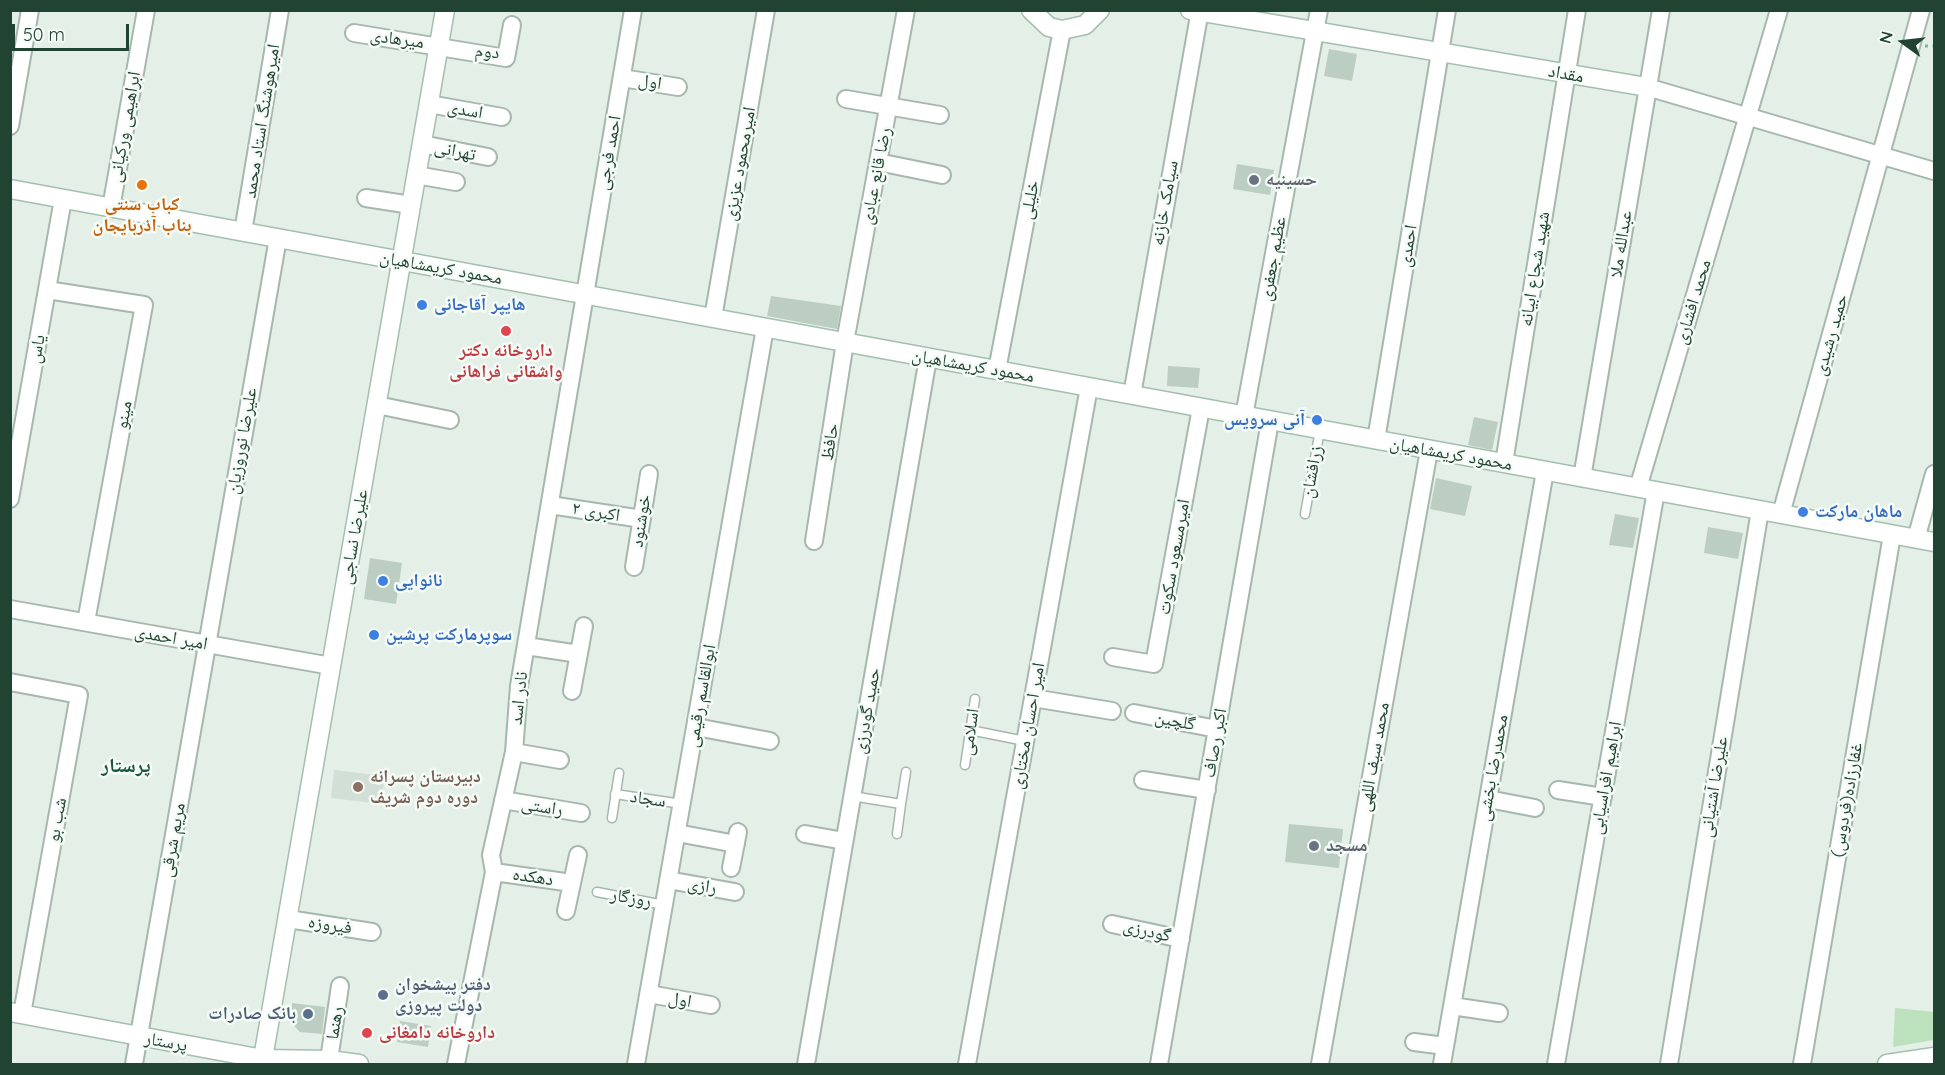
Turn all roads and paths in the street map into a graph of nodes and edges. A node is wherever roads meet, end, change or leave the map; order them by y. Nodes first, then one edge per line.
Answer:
1 (30, 10) edge
2 (146, 10) edge
3 (280, 10) edge
4 (445, 10) edge
5 (633, 10) edge
6 (766, 10) edge
7 (906, 10) edge
8 (1031, 10) edge
9 (1100, 10) edge
10 (1318, 10) edge
11 (1447, 10) edge
12 (1577, 10) edge
13 (1660, 10) edge
14 (1779, 10) edge
15 (1921, 10) edge
16 (1196, 11) edge
17 (512, 25) dead end
18 (1062, 30) junction
19 (1315, 31) junction
20 (354, 33) dead end
21 (439, 45) junction
22 (1440, 52) junction
23 (1566, 74) junction
24 (622, 78) junction
25 (678, 87) dead end
26 (1647, 87) junction
27 (846, 99) dead end
28 (429, 104) junction
29 (889, 106) junction
30 (940, 115) dead end
31 (502, 117) dead end
32 (1748, 117) junction
33 (10, 126) edge
34 (422, 144) junction
35 (1881, 155) junction
36 (488, 157) dead end
37 (878, 162) junction
38 (1935, 171) edge
39 (416, 175) junction
40 (942, 175) dead end
41 (456, 182) dead end
42 (10, 189) edge
43 (366, 198) dead end
44 (63, 199) junction
45 (411, 205) junction
46 (111, 208) junction
47 (243, 232) junction
48 (278, 238) junction
49 (401, 261) junction
50 (47, 290) junction
51 (585, 295) junction
52 (713, 318) junction
53 (765, 328) junction
54 (845, 342) junction
55 (928, 358) junction
56 (998, 370) junction
57 (1089, 387) junction
58 (1132, 395) junction
59 (376, 405) junction
60 (1202, 408) junction
61 (1244, 416) junction
62 (450, 420) dead end
63 (1270, 421) junction
64 (1320, 430) junction
65 (1376, 440) junction
66 (1429, 450) junction
67 (1504, 463) junction
68 (1545, 471) junction
69 (649, 474) dead end
70 (1935, 474) edge
71 (1582, 478) junction
72 (1647, 490) junction
73 (10, 499) edge
74 (550, 505) junction
75 (1760, 510) junction
76 (1305, 514) dead end
77 (1781, 514) junction
78 (642, 519) junction
79 (1892, 535) junction
80 (1916, 539) junction
81 (814, 541) dead end
82 (1935, 542) edge
83 (634, 567) dead end
84 (10, 609) edge
85 (86, 622) junction
86 (584, 626) dead end
87 (207, 644) junction
88 (526, 646) junction
89 (579, 654) junction
90 (1113, 657) dead end
91 (331, 666) junction
92 (10, 682) edge
93 (572, 691) dead end
94 (1033, 698) junction
95 (975, 699) dead end
96 (1112, 711) dead end
97 (1134, 713) dead end
98 (696, 728) junction
99 (1217, 729) junction
100 (970, 730) junction
101 (770, 741) dead end
102 (1025, 741) junction
103 (514, 752) junction
104 (560, 760) dead end
105 (965, 765) dead end
106 (906, 772) dead end
107 (619, 773) dead end
108 (1143, 780) dead end
109 (1207, 790) junction
110 (1558, 790) dead end
111 (615, 794) junction
112 (852, 796) junction
113 (1603, 797) junction
114 (1488, 799) junction
115 (503, 800) junction
116 (682, 804) junction
117 (901, 804) junction
118 (1535, 808) dead end
119 (581, 813) dead end
120 (612, 818) dead end
121 (677, 833) junction
122 (805, 834) dead end
123 (897, 834) dead end
124 (844, 841) junction
125 (578, 855) dead end
126 (731, 868) dead end
127 (494, 872) junction
128 (668, 880) junction
129 (572, 883) junction
130 (597, 892) dead end
131 (735, 892) dead end
132 (664, 905) junction
133 (566, 911) dead end
134 (288, 919) junction
135 (1112, 924) dead end
136 (372, 932) dead end
137 (1181, 939) junction
138 (340, 986) dead end
139 (649, 994) junction
140 (711, 1005) dead end
141 (1452, 1006) junction
142 (16, 1013) edge
143 (1499, 1013) dead end
144 (140, 1037) junction
145 (1414, 1042) dead end
146 (1445, 1046) junction
147 (1935, 1057) edge
148 (329, 1060) junction
149 (263, 1062) edge
150 (134, 1065) edge
151 (359, 1065) edge
152 (456, 1065) edge
153 (636, 1065) edge
154 (806, 1065) edge
155 (967, 1065) edge
156 (1160, 1065) edge
157 (1320, 1065) edge
158 (1442, 1065) edge
159 (1556, 1065) edge
160 (1669, 1065) edge
161 (1802, 1065) edge
162 (1887, 1065) edge

1 - 33 street
2 - 46 street, ابراهیمی ورکیانی
3 - 47 street, امیرهوشنگ استاد محمد
4 - 21 street, علیرضا نساجی
5 - 24 street, احمد فرجی
6 - 52 street, امیرمحمود عزیزی
7 - 29 street, رضا قانع عبادی
8 - 18 street
9 - 18 street
10 - 19 street, عظیم جعفری
11 - 22 street, احمدی
12 - 23 street, شهید شجاع ابیانه
13 - 26 street, عبدالله ملا
14 - 32 street, محمد افشاری
15 - 35 street, حمید رشیدی
16 - 19 street, مقداد
16 - 58 street, سیامک خازنه
17 - 21 street, دوم
18 - 56 street, خلیلی
19 - 22 street, مقداد
19 - 61 street, عظیم جعفری
20 - 21 street, میرهادی
21 - 28 street, علیرضا نساجی
22 - 23 street, مقداد
22 - 65 street, احمدی
23 - 26 street, مقداد
23 - 67 street, شهید شجاع ابیانه
24 - 25 street, اول
24 - 51 street, احمد فرجی
26 - 32 street, مقداد
26 - 71 street, عبدالله ملا
27 - 29 street
28 - 31 street, اسدی
28 - 34 street, علیرضا نساجی
29 - 30 street
29 - 37 street, رضا قانع عبادی
32 - 35 street, مقداد
32 - 72 street, محمد افشاری
34 - 36 street, تهرانی
34 - 39 street, علیرضا نساجی
35 - 38 street, مقداد
35 - 77 street, حمید رشیدی
37 - 40 street
37 - 54 street, رضا قانع عبادی
39 - 41 street
39 - 45 street, علیرضا نساجی
42 - 44 street, محمود کریمشاهیان
43 - 45 street
44 - 46 street, محمود کریمشاهیان
44 - 50 street, یاس
45 - 49 street, علیرضا نساجی
46 - 47 street, محمود کریمشاهیان
47 - 48 street, محمود کریمشاهیان
48 - 49 street, محمود کریمشاهیان
48 - 87 street, علیرضا نوروزیان
49 - 51 street, محمود کریمشاهیان
49 - 59 street, علیرضا نساجی
50 - 73 street, یاس
50 - 85 street, مینو
51 - 52 street, محمود کریمشاهیان
51 - 74 street, نادر اسد
52 - 53 street, محمود کریمشاهیان
53 - 54 street, محمود کریمشاهیان
53 - 98 street, ابوالقاسم رقیمی
54 - 55 street, محمود کریمشاهیان
54 - 81 street, حافظ
55 - 56 street, محمود کریمشاهیان
55 - 112 street, حمید گودرزی
56 - 57 street, محمود کریمشاهیان
57 - 58 street, محمود کریمشاهیان
57 - 94 street, امیر احسان مختاری
58 - 60 street, محمود کریمشاهیان
59 - 62 street
59 - 91 street, علیرضا نساجی
60 - 61 street, محمود کریمشاهیان
60 - 90 street, امیرمسعود سکوت
61 - 63 street, محمود کریمشاهیان
63 - 64 street, محمود کریمشاهیان
63 - 99 street, اکبر رصاف
64 - 65 street, محمود کریمشاهیان
64 - 76 lane, زرافشان
65 - 66 street, محمود کریمشاهیان
66 - 67 street, محمود کریمشاهیان
66 - 157 street, محمد سیف اللهی
67 - 68 street, محمود کریمشاهیان
68 - 71 street, محمود کریمشاهیان
68 - 114 street, محمدرضا بخشی
69 - 78 street, خوشنود
70 - 80 street
71 - 72 street, محمود کریمشاهیان
72 - 75 street, محمود کریمشاهیان
72 - 113 street, ابراهیم افراسیابی
74 - 78 street, اکبری ۲
74 - 88 street, نادر اسد
75 - 77 street, محمود کریمشاهیان
75 - 160 street, علیرضا آشتیانی
77 - 79 street, محمود کریمشاهیان
78 - 83 street, خوشنود
79 - 80 street, محمود کریمشاهیان
79 - 161 street, غفارزاده(فردوس)
80 - 82 street, محمود کریمشاهیان
84 - 85 street, امیر احمدی
85 - 87 street, امیر احمدی
86 - 89 street
87 - 91 street, امیر احمدی
87 - 144 street, مریم شرقی
88 - 89 street
88 - 103 street, نادر اسد
89 - 93 street
91 - 134 street, علیرضا نساجی
92 - 142 street, شب بو
94 - 96 street
94 - 102 street, امیر احسان مختاری
95 - 100 lane, اسلامی
97 - 99 street, گلچین
98 - 101 street
98 - 116 street, ابوالقاسم رقیمی
99 - 109 street, اکبر رصاف
100 - 102 lane
100 - 105 lane, اسلامی
102 - 155 street, امیر احسان مختاری
103 - 104 street
103 - 115 street, نادر اسد
106 - 117 lane
107 - 111 lane, سجاد
108 - 109 street
109 - 137 street, اکبر رصاف
110 - 113 street
111 - 116 lane, سجاد
111 - 120 lane, سجاد
112 - 117 lane
112 - 124 street, حمید گودرزی
113 - 159 street, ابراهیم افراسیابی
114 - 118 street
114 - 141 street, محمدرضا بخشی
115 - 119 street, راستی
115 - 127 street, نادر اسد
116 - 121 street, ابوالقاسم رقیمی
117 - 123 lane
121 - 126 street
121 - 128 street, ابوالقاسم رقیمی
122 - 124 street
124 - 154 street, حمید گودرزی
125 - 129 street
127 - 129 street, دهکده
127 - 152 street, نادر اسد
128 - 131 street, رازی
128 - 132 street, ابوالقاسم رقیمی
129 - 133 street
130 - 132 lane, روزگار
132 - 139 street, ابوالقاسم رقیمی
134 - 136 street, فیروزه
134 - 149 street, علیرضا نساجی
135 - 137 street, گودرزی
137 - 156 street, اکبر رصاف
138 - 148 street, رهنما
139 - 140 street, اول
139 - 153 street, ابوالقاسم رقیمی
141 - 143 street
141 - 146 street, محمدرضا بخشی
142 - 144 street, پرستار
144 - 149 street, پرستار
144 - 150 street, مریم شرقی
145 - 146 street
146 - 158 street, محمدرضا بخشی
147 - 162 street
148 - 149 street, پرستار
148 - 151 street, پرستار

